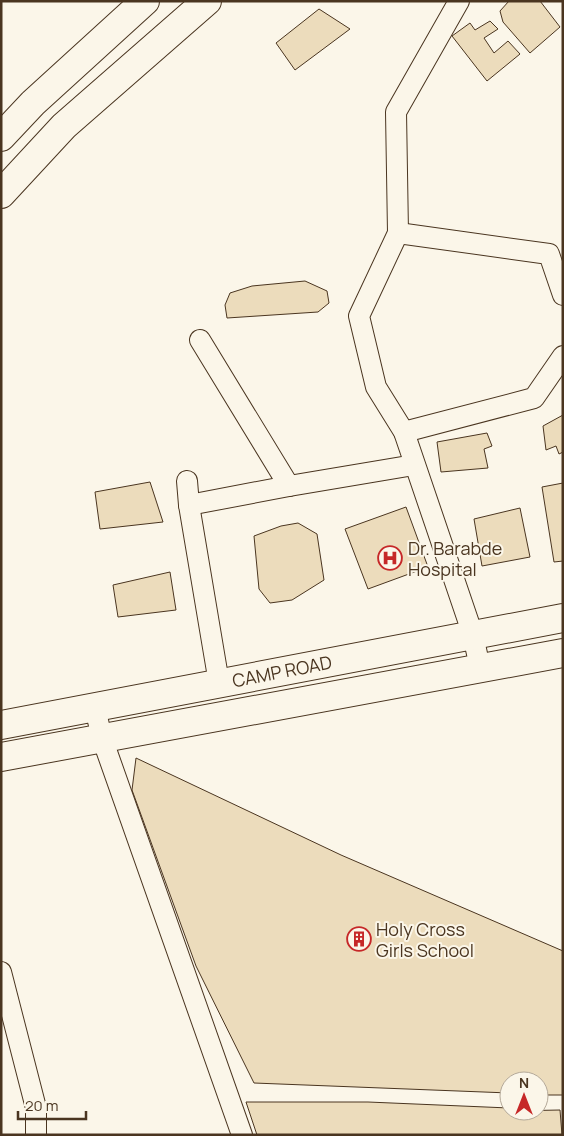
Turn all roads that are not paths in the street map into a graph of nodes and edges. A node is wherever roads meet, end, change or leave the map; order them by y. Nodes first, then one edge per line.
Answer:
1 (145, 1) edge
2 (207, 1) edge
3 (458, 1) edge
4 (1, 137) edge
5 (1, 194) edge
6 (398, 233) junction
7 (563, 296) edge
8 (200, 340) dead end
9 (563, 356) edge
10 (404, 432) junction
11 (414, 465) junction
12 (187, 481) dead end
13 (289, 486) junction
14 (189, 505) junction
15 (563, 618) edge
16 (473, 635) junction
17 (563, 653) edge
18 (480, 668) junction
19 (218, 683) junction
20 (124, 702) junction
21 (95, 708) junction
22 (1, 725) edge
23 (133, 733) junction
24 (102, 738) junction
25 (1, 757) edge
26 (1, 972) edge
27 (36, 1135) edge
28 (242, 1135) edge

1 - 4 main road
2 - 5 main road
3 - 6 street
6 - 7 street
6 - 10 street
8 - 13 street
9 - 10 street
10 - 11 street
11 - 13 street
11 - 16 street
12 - 14 street
13 - 14 street
14 - 19 street
15 - 16 main road, CAMP ROAD
16 - 18 street
16 - 19 main road, CAMP ROAD
17 - 18 main road, CAMP ROAD
18 - 23 main road, CAMP ROAD
19 - 20 main road, CAMP ROAD
20 - 21 main road, CAMP ROAD
20 - 23 street
21 - 22 main road, CAMP ROAD
21 - 24 street
23 - 24 main road, CAMP ROAD
24 - 25 main road, CAMP ROAD
24 - 28 street
26 - 27 street

